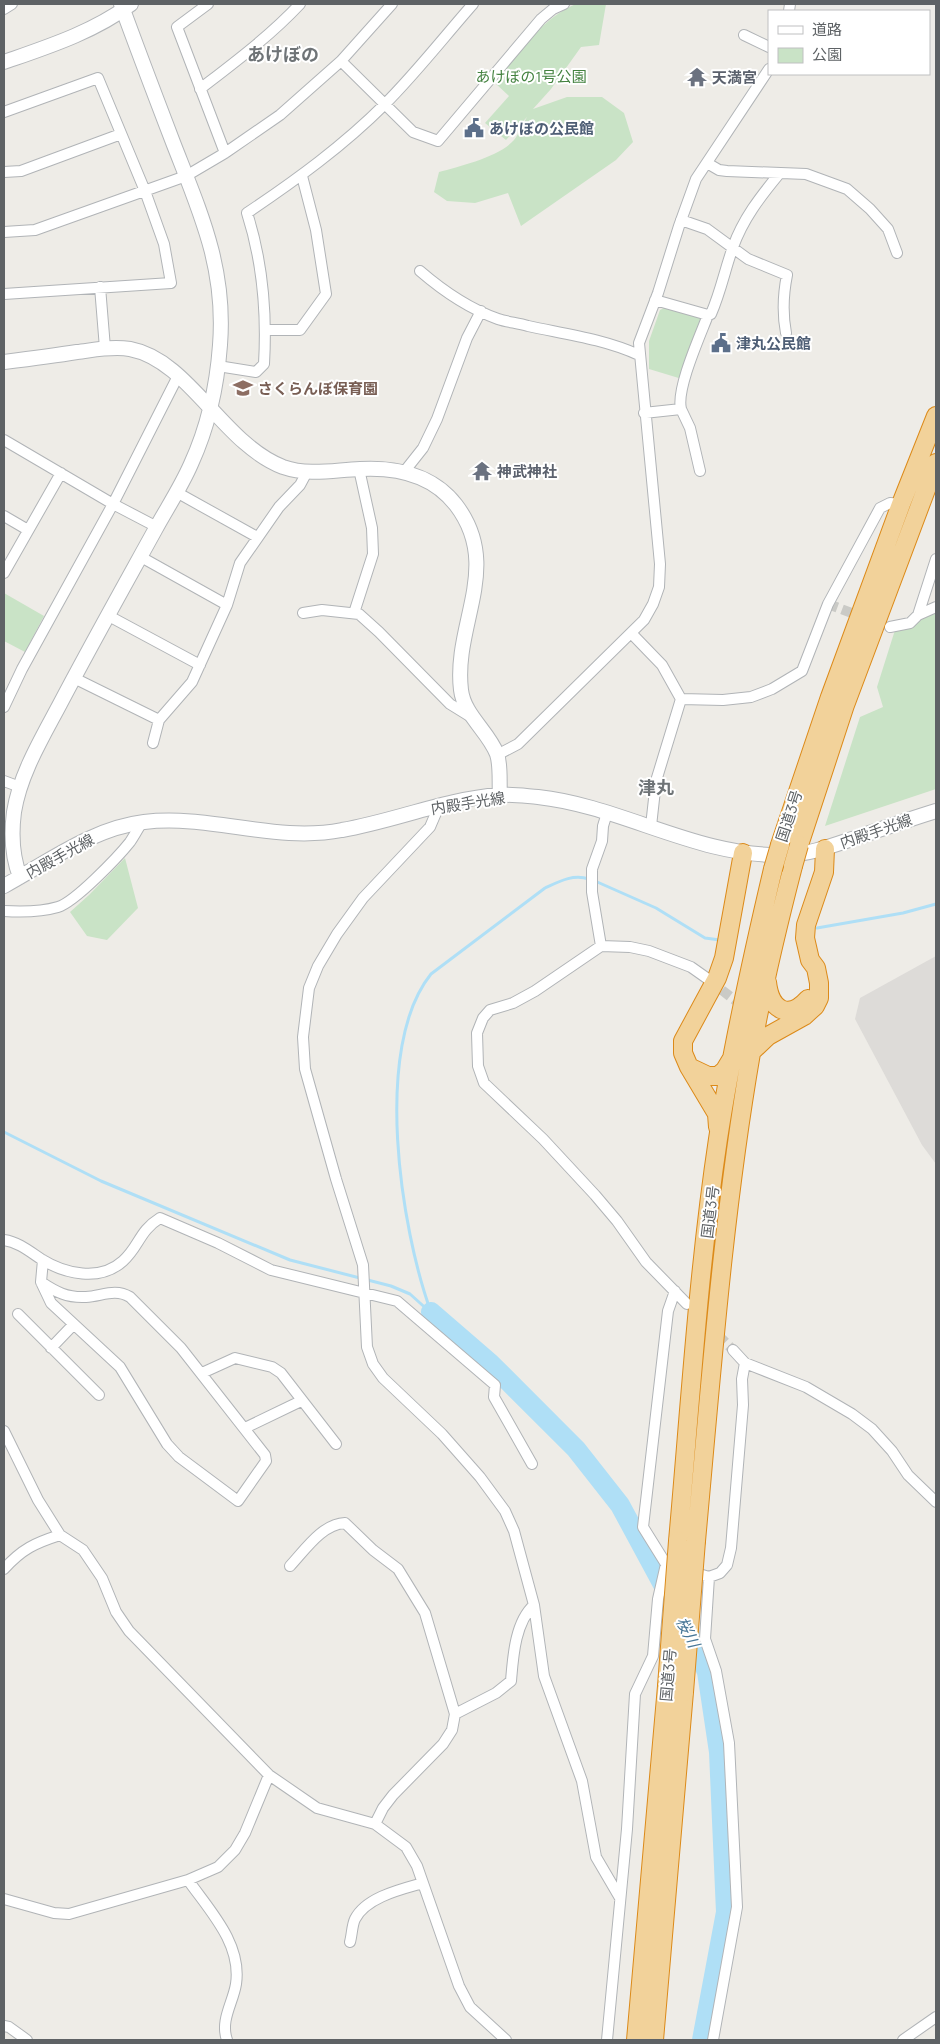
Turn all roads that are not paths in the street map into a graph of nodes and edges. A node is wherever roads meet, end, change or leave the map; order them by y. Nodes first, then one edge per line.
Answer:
1 (12, 4) edge
2 (208, 4) edge
3 (300, 4) edge
4 (392, 4) edge
5 (473, 4) edge
6 (564, 4) edge
7 (125, 6) edge
8 (4, 9) edge
9 (744, 35) dead end
10 (768, 47) edge
11 (341, 61) junction
12 (4, 62) edge
13 (768, 71) edge
14 (200, 89) junction
15 (386, 103) junction
16 (4, 112) edge
17 (121, 134) junction
18 (225, 153) junction
19 (707, 163) junction
20 (4, 172) edge
21 (779, 174) junction
22 (186, 176) junction
23 (302, 176) junction
24 (145, 192) junction
25 (681, 220) junction
26 (4, 232) edge
27 (733, 246) junction
28 (897, 253) dead end
29 (420, 271) dead end
30 (100, 287) junction
31 (4, 294) edge
32 (656, 300) junction
33 (481, 311) junction
34 (708, 315) junction
35 (266, 330) junction
36 (786, 333) dead end
37 (105, 348) junction
38 (639, 355) junction
39 (4, 362) edge
40 (218, 366) junction
41 (178, 376) junction
42 (681, 409) junction
43 (210, 410) junction
44 (644, 413) junction
45 (936, 416) edge
46 (4, 440) edge
47 (936, 464) edge
48 (359, 469) junction
49 (700, 471) dead end
50 (308, 472) junction
51 (404, 472) junction
52 (61, 473) junction
53 (178, 493) junction
54 (113, 504) junction
55 (901, 504) junction
56 (4, 516) edge
57 (157, 527) junction
58 (28, 530) junction
59 (257, 537) junction
60 (140, 557) junction
61 (936, 559) edge
62 (4, 572) edge
63 (227, 605) junction
64 (936, 608) edge
65 (303, 613) dead end
66 (354, 613) junction
67 (918, 614) junction
68 (107, 615) junction
69 (890, 627) dead end
70 (632, 634) junction
71 (200, 665) junction
72 (74, 678) junction
73 (681, 699) junction
74 (4, 707) edge
75 (472, 718) junction
76 (159, 720) junction
77 (153, 743) dead end
78 (497, 756) junction
79 (4, 781) edge
80 (20, 788) junction
81 (500, 794) junction
82 (439, 806) junction
83 (936, 811) edge
84 (607, 813) junction
85 (142, 822) junction
86 (652, 826) junction
87 (825, 849) junction
88 (743, 853) junction
89 (20, 877) junction
90 (4, 886) edge
91 (4, 911) edge
92 (601, 946) junction
93 (810, 960) junction
94 (767, 977) junction
95 (708, 979) tunnel mouth
96 (751, 1052) junction
97 (733, 1056) junction
98 (689, 1067) junction
99 (718, 1140) junction
100 (4, 1240) edge
101 (43, 1260) junction
102 (41, 1282) junction
103 (675, 1291) junction
104 (364, 1293) junction
105 (687, 1304) dead end
106 (18, 1314) dead end
107 (73, 1325) junction
108 (51, 1348) junction
109 (732, 1350) tunnel mouth
110 (745, 1363) junction
111 (202, 1373) junction
112 (99, 1395) dead end
113 (301, 1401) junction
114 (244, 1428) junction
115 (4, 1431) edge
116 (336, 1444) dead end
117 (532, 1464) dead end
118 (936, 1502) edge
119 (60, 1535) junction
120 (666, 1564) junction
121 (290, 1566) dead end
122 (4, 1569) edge
123 (709, 1577) junction
124 (534, 1605) junction
125 (455, 1714) junction
126 (269, 1775) junction
127 (375, 1824) junction
128 (188, 1880) junction
129 (423, 1883) junction
130 (620, 1898) junction
131 (4, 1899) edge
132 (350, 1942) dead end
133 (936, 2016) edge
134 (4, 2026) edge
135 (27, 2040) edge
136 (227, 2040) edge
137 (506, 2040) edge
138 (607, 2040) edge
139 (636, 2040) edge
140 (654, 2040) edge
141 (713, 2040) edge
142 (903, 2040) edge

1 - 8 street
2 - 14 street
3 - 14 street
4 - 11 street
5 - 15 street
6 - 15 street
7 - 12 street
7 - 22 street
9 - 10 street
11 - 15 street
11 - 18 street
13 - 19 street
14 - 18 street
15 - 23 street
16 - 17 street
17 - 20 street
17 - 24 street
18 - 22 street
19 - 21 street
19 - 25 street
21 - 27 street
21 - 28 street
22 - 24 street
22 - 40 street
23 - 35 street
23 - 35 street
24 - 26 street
24 - 30 street
25 - 27 street
25 - 32 street
27 - 34 street
27 - 36 street
29 - 33 street
30 - 31 street
30 - 37 street
32 - 34 street
32 - 38 street
33 - 38 street
33 - 51 street
34 - 42 street
35 - 40 street
37 - 39 street
37 - 41 street
38 - 44 street
40 - 43 street
41 - 43 street
41 - 54 street
42 - 44 street
42 - 49 street
43 - 50 street
43 - 53 street
44 - 70 street
45 - 55 highway, 国道3号
46 - 52 street
47 - 94 highway, 国道3号, bridge
48 - 50 street
48 - 51 street
48 - 66 street
50 - 59 street
51 - 75 street
52 - 54 street
52 - 58 street
53 - 57 street
53 - 59 street
54 - 57 street
54 - 74 street
55 - 73 street
55 - 97 highway, 国道3号, bridge
56 - 58 street
57 - 60 street
58 - 62 street
59 - 63 street
60 - 63 street
60 - 68 street
61 - 67 street
63 - 71 street
64 - 67 street
65 - 66 street
66 - 75 street
67 - 69 street
68 - 71 street
68 - 72 street
70 - 73 street
70 - 78 street
71 - 76 street
72 - 76 street
72 - 80 street
73 - 86 street
75 - 78 street
76 - 77 street
78 - 81 street
79 - 80 street
80 - 89 street
81 - 82 street, 内殿手光線
81 - 84 street, 内殿手光線
82 - 85 street, 内殿手光線
82 - 104 street
83 - 87 street, 内殿手光線
84 - 86 street, 内殿手光線
84 - 92 street
85 - 89 street, 内殿手光線
85 - 91 street
86 - 88 street, 内殿手光線
87 - 88 street, 内殿手光線
87 - 93 highway
88 - 98 highway
89 - 90 street, 内殿手光線
92 - 95 street
92 - 103 street
93 - 94 highway
93 - 96 highway
94 - 96 highway, 国道3号
96 - 140 highway, 国道3号, bridge
97 - 98 highway
97 - 99 highway, 国道3号
98 - 99 highway
99 - 139 highway, 国道3号, bridge
100 - 101 street
101 - 102 street
101 - 104 street
102 - 107 street
102 - 111 street
103 - 105 street
103 - 120 street
104 - 117 street
104 - 124 street
106 - 108 street
107 - 108 street
107 - 114 street
108 - 112 street
109 - 110 street
110 - 118 street
110 - 123 street
111 - 113 street
111 - 114 street
113 - 114 street
113 - 116 street
115 - 119 street
119 - 122 street
119 - 126 street
120 - 123 street
120 - 130 street
121 - 125 street
123 - 141 street
124 - 125 street
124 - 130 street
125 - 127 street
126 - 127 street
126 - 128 street
127 - 129 street
128 - 131 street
128 - 136 street
129 - 132 street
129 - 137 street
130 - 138 street
133 - 142 street
134 - 135 street

